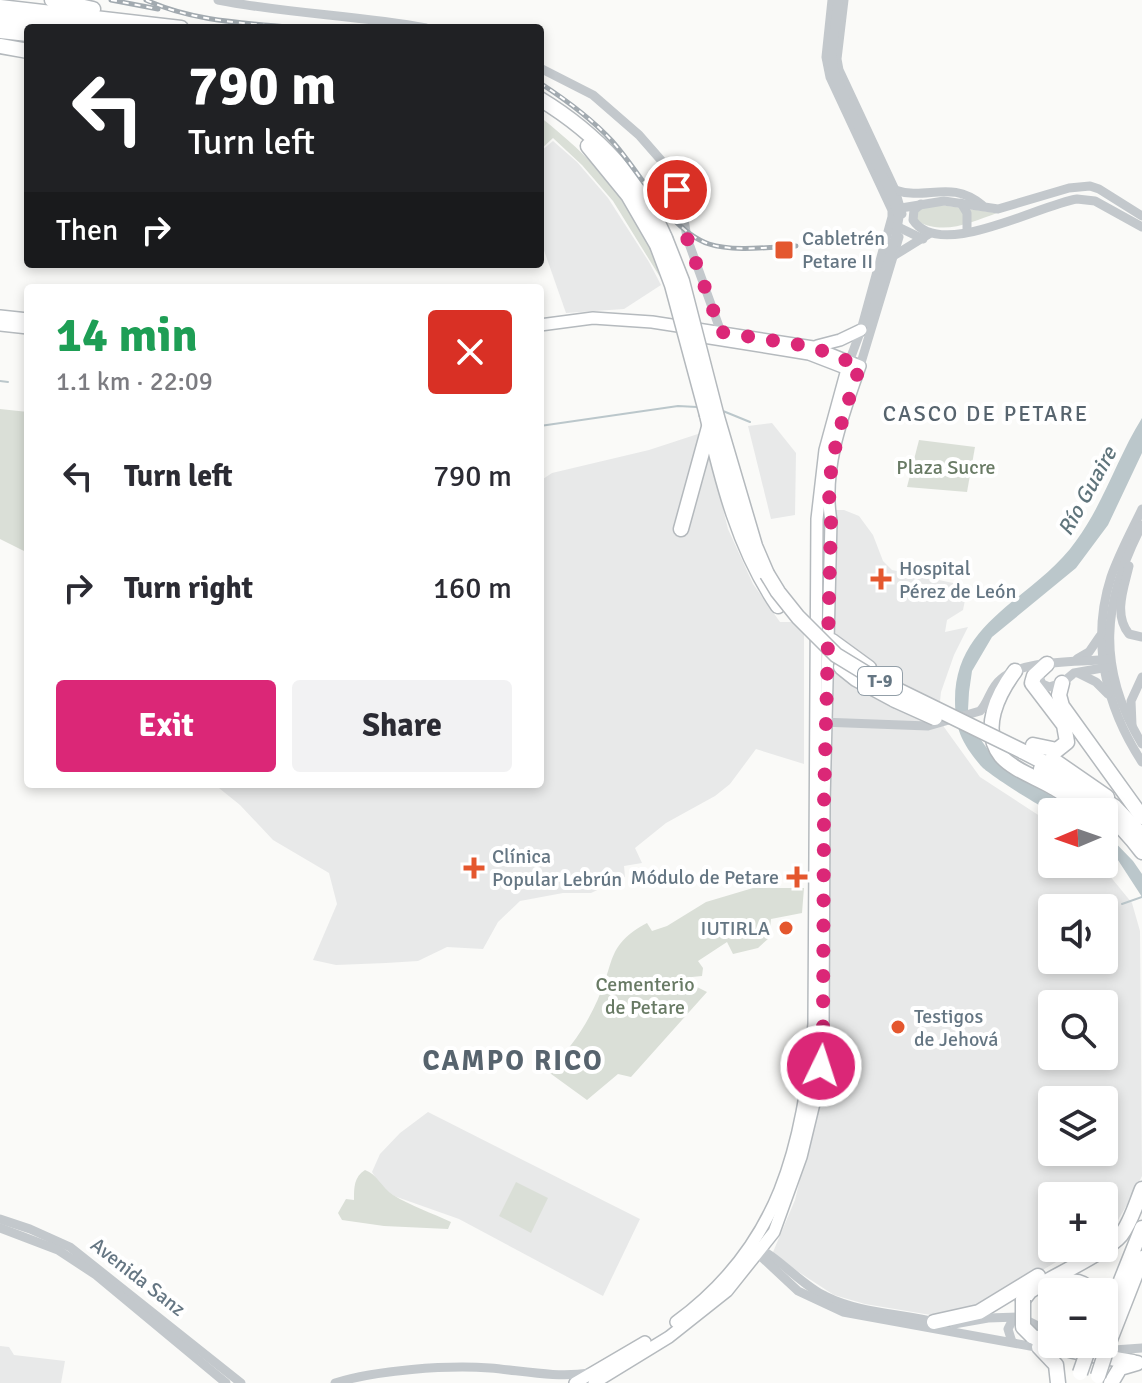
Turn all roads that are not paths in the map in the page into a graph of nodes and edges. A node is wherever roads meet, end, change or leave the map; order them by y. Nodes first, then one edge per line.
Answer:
1 (52, 0) edge
2 (218, 0) edge
3 (838, 0) edge
4 (0, 7) edge
5 (0, 19) edge
6 (50, 24) edge
7 (149, 24) edge
8 (161, 24) edge
9 (397, 24) edge
10 (0, 31) edge
11 (24, 34) edge
12 (0, 46) edge
13 (24, 50) edge
14 (544, 70) edge
15 (544, 102) edge
16 (544, 113) edge
17 (895, 190) junction
18 (961, 203) junction
19 (921, 204) junction
20 (985, 207) junction
21 (896, 209) junction
22 (1142, 216) edge
23 (896, 225) junction
24 (1142, 227) edge
25 (967, 231) junction
26 (926, 236) junction
27 (661, 242) junction
28 (895, 255) junction
29 (0, 316) edge
30 (24, 319) edge
31 (544, 324) edge
32 (0, 325) edge
33 (24, 328) edge
34 (866, 330) junction
35 (544, 331) edge
36 (721, 332) junction
37 (816, 352) junction
38 (853, 367) junction
39 (839, 393) junction
40 (711, 420) junction
41 (1142, 509) edge
42 (1142, 525) edge
43 (681, 529) dead end
44 (1136, 537) junction
45 (1102, 634) junction
46 (1142, 637) edge
47 (1067, 662) junction
48 (1107, 663) junction
49 (1032, 669) junction
50 (1077, 673) junction
51 (1142, 677) edge
52 (1062, 683) junction
53 (1110, 697) junction
54 (980, 711) junction
55 (992, 721) junction
56 (818, 724) junction
57 (1133, 729) junction
58 (1142, 744) edge
59 (1023, 750) junction
60 (1142, 762) edge
61 (1067, 798) edge
62 (1142, 817) edge
63 (1118, 834) edge
64 (1142, 835) edge
65 (1142, 854) edge
66 (1142, 1189) edge
67 (0, 1219) edge
68 (0, 1228) edge
69 (1142, 1228) edge
70 (757, 1251) junction
71 (1142, 1258) edge
72 (1076, 1263) junction
73 (1118, 1288) edge
74 (1118, 1304) edge
75 (1020, 1317) junction
76 (934, 1322) junction
77 (1038, 1326) edge
78 (1012, 1342) junction
79 (1036, 1342) junction
80 (1142, 1348) edge
81 (1118, 1350) edge
82 (1094, 1358) edge
83 (1139, 1361) edge
84 (592, 1378) edge
85 (1090, 1379) edge
86 (226, 1383) edge
87 (241, 1383) edge
88 (335, 1383) edge
89 (575, 1383) edge
90 (1058, 1383) edge

1 - 8 highway
2 - 9 street
3 - 17 street
3 - 21 street
3 - 34 street, bridge
4 - 7 highway
5 - 6 highway
10 - 11 highway
12 - 13 highway
14 - 36 street
15 - 27 highway, T-9
16 - 27 highway, T-9
17 - 20 street
17 - 21 street
18 - 19 street
18 - 20 street
18 - 25 street
19 - 21 street
19 - 26 street
20 - 22 street
21 - 23 street
23 - 26 street
23 - 28 street
23 - 34 street
24 - 25 street
25 - 26 street
26 - 28 street
27 - 40 highway, T-9, bridge
28 - 34 street
29 - 30 main road
31 - 36 main road
32 - 33 main road
34 - 37 main road
34 - 38 street
35 - 37 main road
36 - 37 main road
37 - 38 main road
37 - 39 main road
38 - 39 main road
38 - 56 main road
39 - 56 main road
40 - 43 highway
40 - 59 highway, T-9, bridge
40 - 59 highway, T-9, bridge
41 - 45 street
42 - 44 street
44 - 46 street
44 - 48 street
45 - 47 street
45 - 48 street
47 - 48 street
47 - 49 street
48 - 50 street
48 - 53 street
48 - 57 street
49 - 52 street
49 - 54 street
49 - 55 highway
49 - 59 highway
50 - 52 street
50 - 53 street
51 - 57 street
52 - 62 highway
53 - 60 street
54 - 55 highway
54 - 56 street
55 - 61 highway
56 - 70 main road
57 - 58 street
59 - 64 highway, T-9
59 - 65 highway, T-9
63 - 65 highway
66 - 72 highway
67 - 87 street, Avenida Sanz
68 - 86 street, Avenida Sanz
69 - 73 highway
70 - 76 street
70 - 78 street
70 - 84 main road
71 - 74 highway
72 - 76 highway
72 - 79 highway, bridge
75 - 76 street
75 - 77 street
75 - 78 street
78 - 79 street
79 - 83 highway
79 - 90 highway
80 - 81 street
82 - 85 highway, bridge
83 - 85 highway
84 - 88 street
84 - 89 main road

